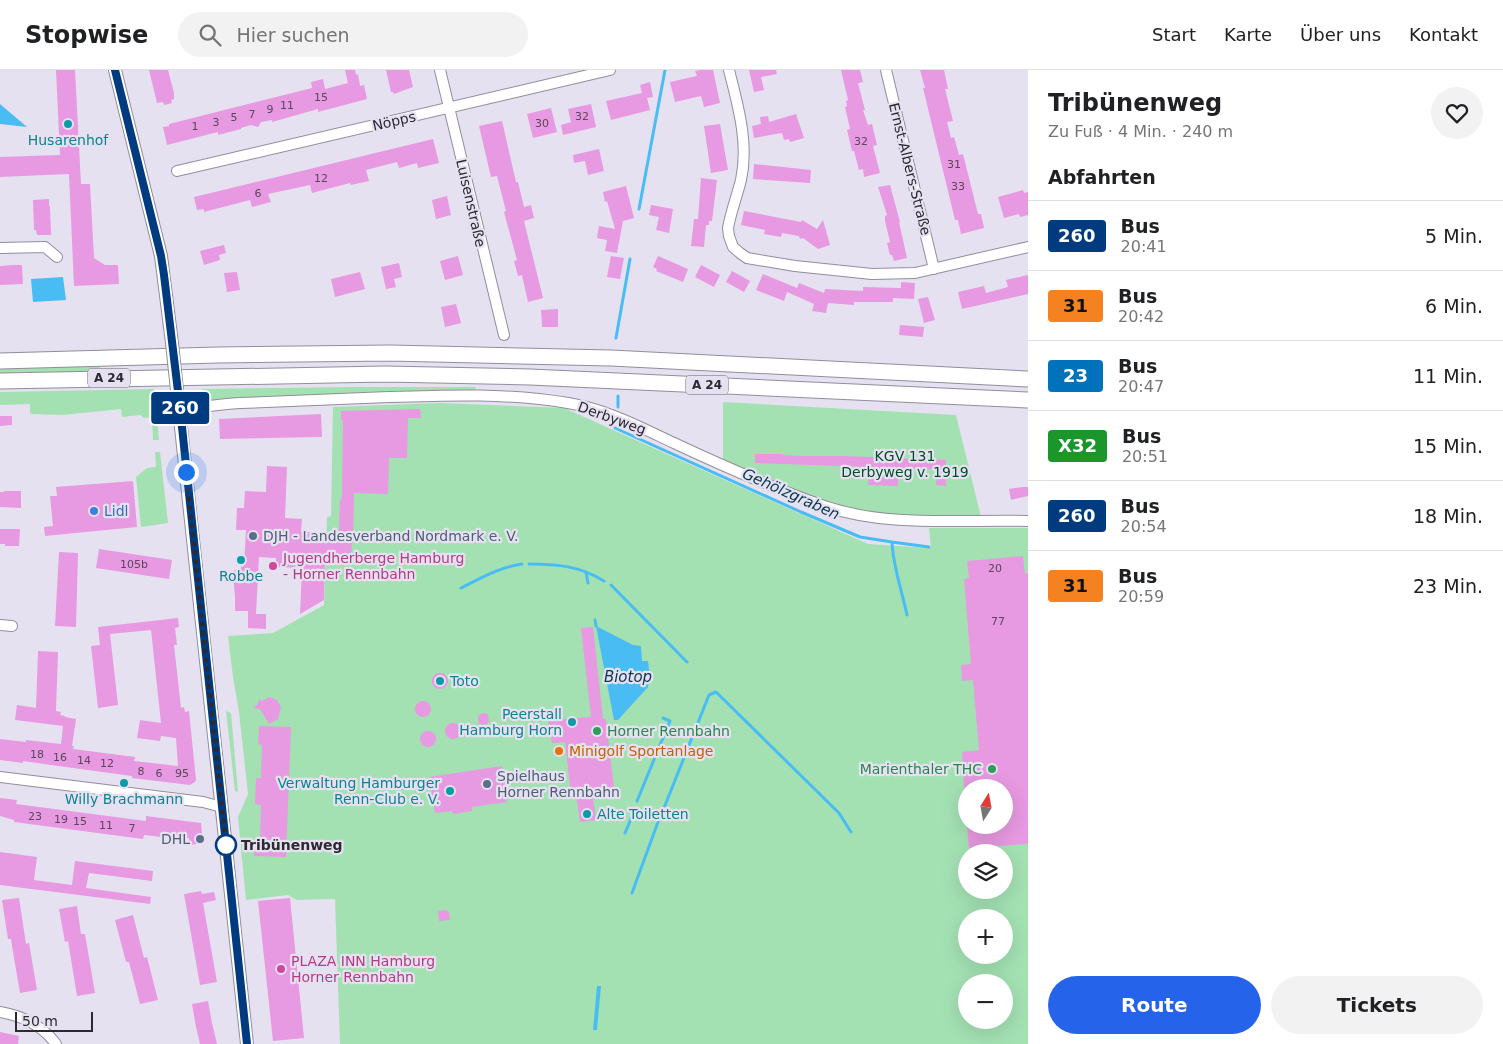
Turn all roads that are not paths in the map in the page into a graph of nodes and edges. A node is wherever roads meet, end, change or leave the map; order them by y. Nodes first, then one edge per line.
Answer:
1 (115, 70) edge
2 (440, 70) edge
3 (610, 70) edge
4 (729, 70) edge
5 (886, 70) edge
6 (449, 108) junction
7 (177, 171) dead end
8 (1028, 247) edge
9 (0, 248) edge
10 (57, 257) dead end
11 (934, 269) junction
12 (504, 335) dead end
13 (0, 361) edge
14 (1028, 379) edge
15 (0, 381) edge
16 (1028, 400) edge
17 (180, 408) junction
18 (1028, 521) edge
19 (0, 625) edge
20 (12, 626) dead end
21 (0, 777) edge
22 (222, 807) junction
23 (0, 1012) edge
24 (56, 1044) edge
25 (247, 1044) edge

1 - 17 main road, bridge
2 - 6 street, Luisenstraße
3 - 6 street, Nöpps
4 - 11 street
5 - 11 street, Ernst-Albers-Straße
6 - 7 street, Nöpps
6 - 12 street, Luisenstraße
8 - 11 street
9 - 10 street
13 - 14 highway, A 24
15 - 16 highway, A 24
17 - 18 street, Derbyweg
17 - 22 main road
19 - 20 street
21 - 22 street
22 - 25 main road
23 - 24 street

